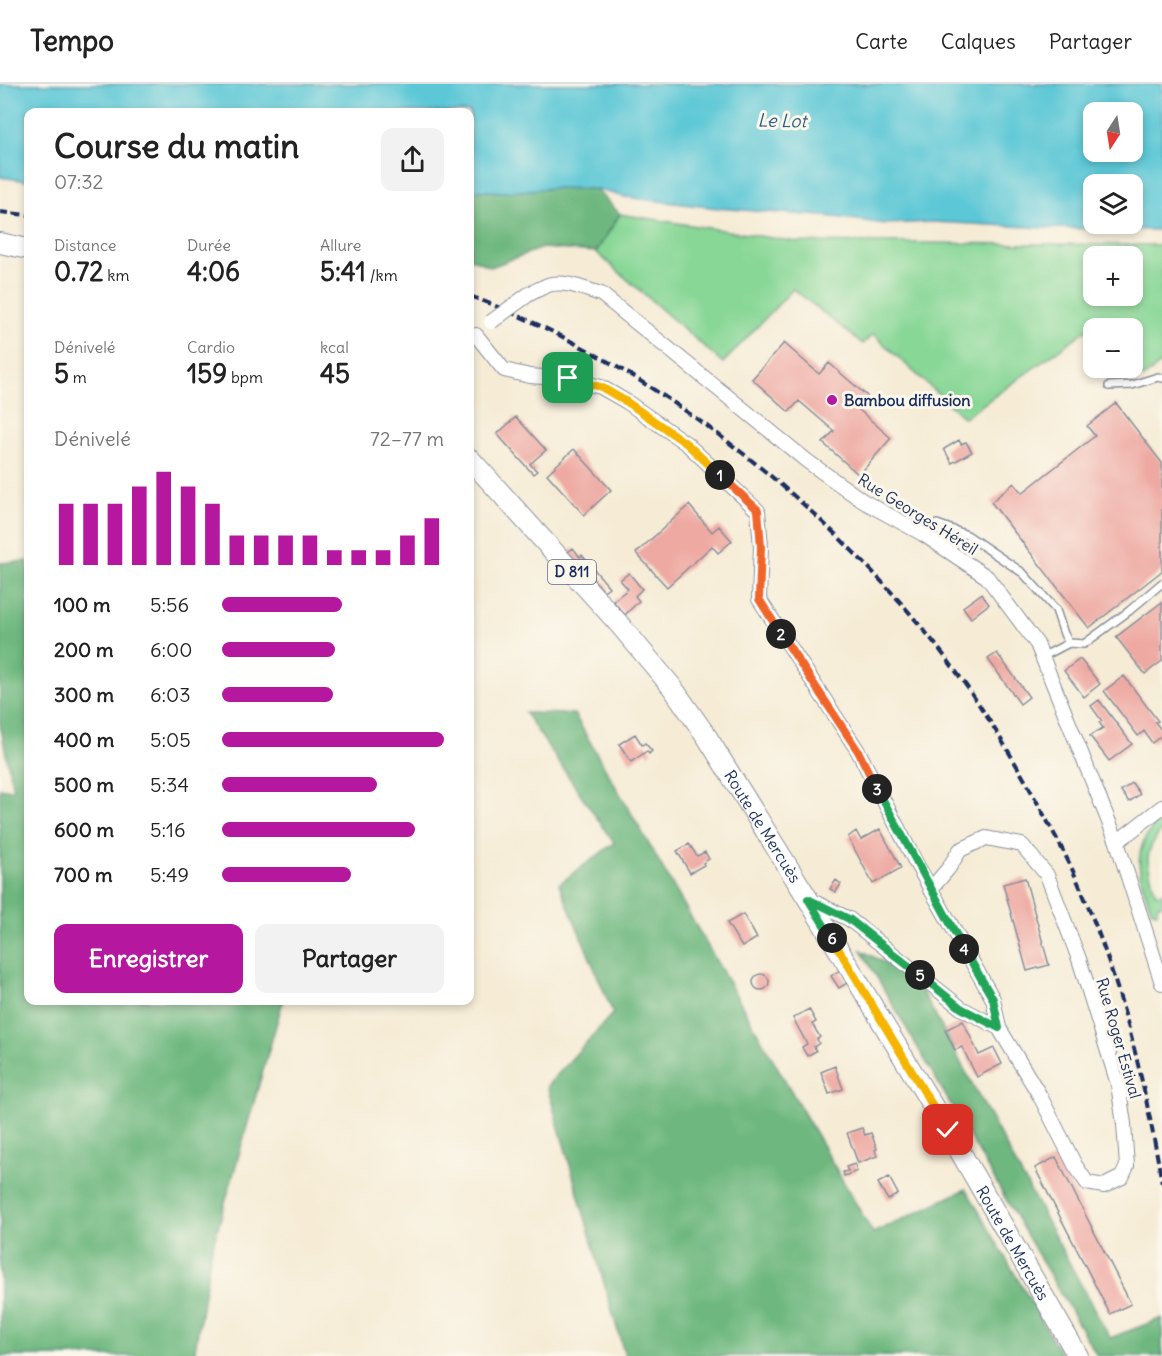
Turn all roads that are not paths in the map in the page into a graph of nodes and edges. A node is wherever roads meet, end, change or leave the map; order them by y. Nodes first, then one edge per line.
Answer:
1 (0, 243) edge
2 (24, 248) edge
3 (474, 336) edge
4 (474, 338) edge
5 (1162, 378) edge
6 (1109, 386) dead end
7 (474, 463) edge
8 (927, 537) junction
9 (1162, 583) edge
10 (1069, 643) junction
11 (1042, 657) junction
12 (1162, 807) edge
13 (1117, 842) junction
14 (930, 890) junction
15 (808, 899) junction
16 (1162, 983) edge
17 (999, 1028) junction
18 (1078, 1356) edge

1 - 2 main road
3 - 8 street, Rue Georges Héreil, bridge
4 - 14 street, Rue Roger Estival
5 - 6 lane
7 - 15 main road, Route de Mercuès / D 811
8 - 10 lane
8 - 11 street, Rue Georges Héreil
9 - 10 lane
10 - 11 lane
11 - 13 street, Rue Georges Héreil
12 - 13 street
13 - 16 street, Rue Georges Héreil
14 - 17 street, Rue Roger Estival
14 - 17 street, Rue Roger Estival
15 - 17 street
15 - 18 main road, Route de Mercuès / D 811

